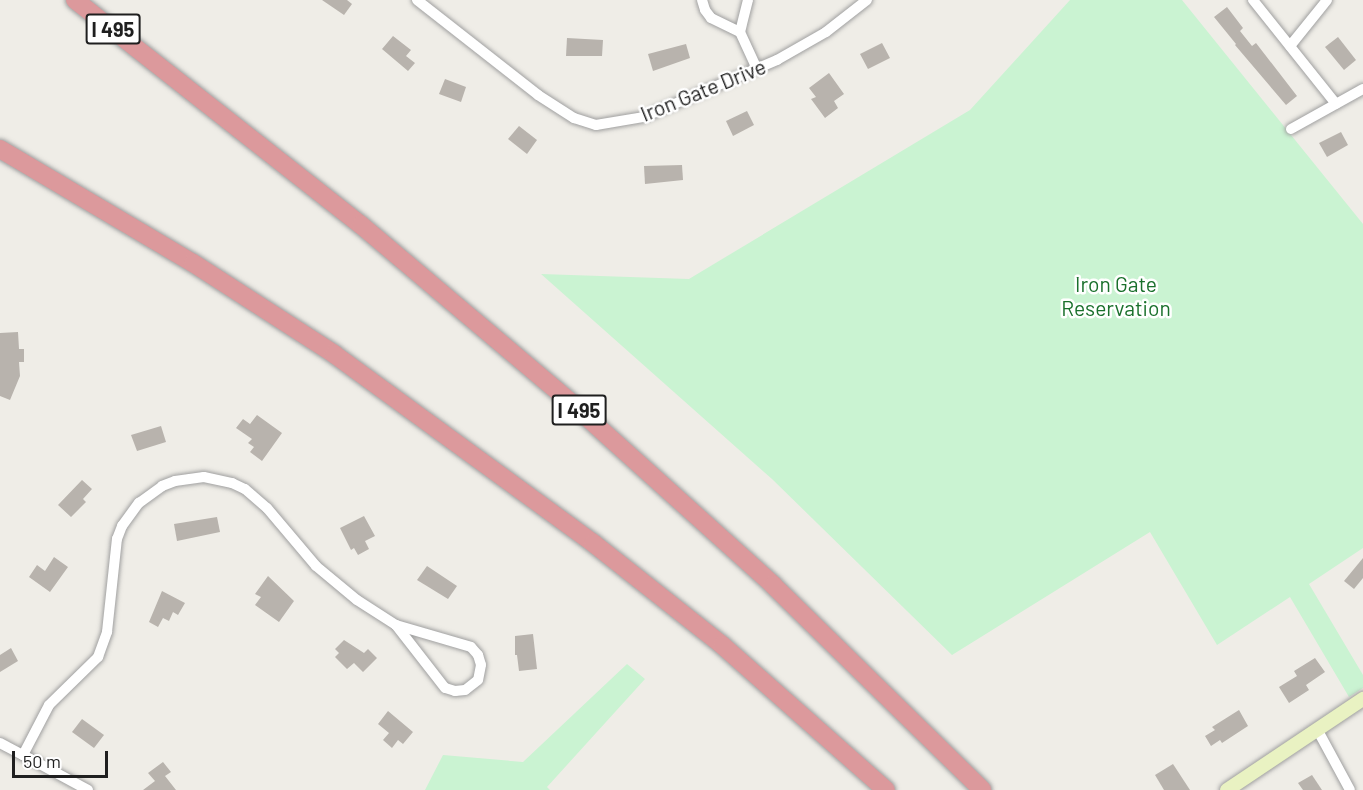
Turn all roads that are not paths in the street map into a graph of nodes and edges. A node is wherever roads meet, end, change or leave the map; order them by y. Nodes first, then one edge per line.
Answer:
1 (75, 0) edge
2 (417, 0) edge
3 (702, 0) edge
4 (748, 0) edge
5 (867, 0) edge
6 (1253, 0) edge
7 (1327, 0) edge
8 (740, 32) junction
9 (1290, 46) junction
10 (758, 69) junction
11 (1363, 88) edge
12 (1336, 104) junction
13 (1290, 129) dead end
14 (0, 149) edge
15 (396, 626) junction
16 (1363, 699) edge
17 (1317, 729) junction
18 (0, 743) edge
19 (23, 755) junction
20 (88, 790) edge
21 (886, 790) edge
22 (982, 790) edge
23 (1227, 790) edge
24 (1350, 790) edge

1 - 22 highway, I 495
2 - 10 street, Iron Gate Drive
3 - 8 street
4 - 8 street
5 - 10 street, Iron Gate Drive
6 - 9 street
7 - 9 street
8 - 10 street
9 - 12 street
11 - 12 street
12 - 13 street
14 - 21 highway
15 - 15 street
15 - 19 street
16 - 17 main road
17 - 23 main road
17 - 24 street
18 - 19 street
19 - 20 street

